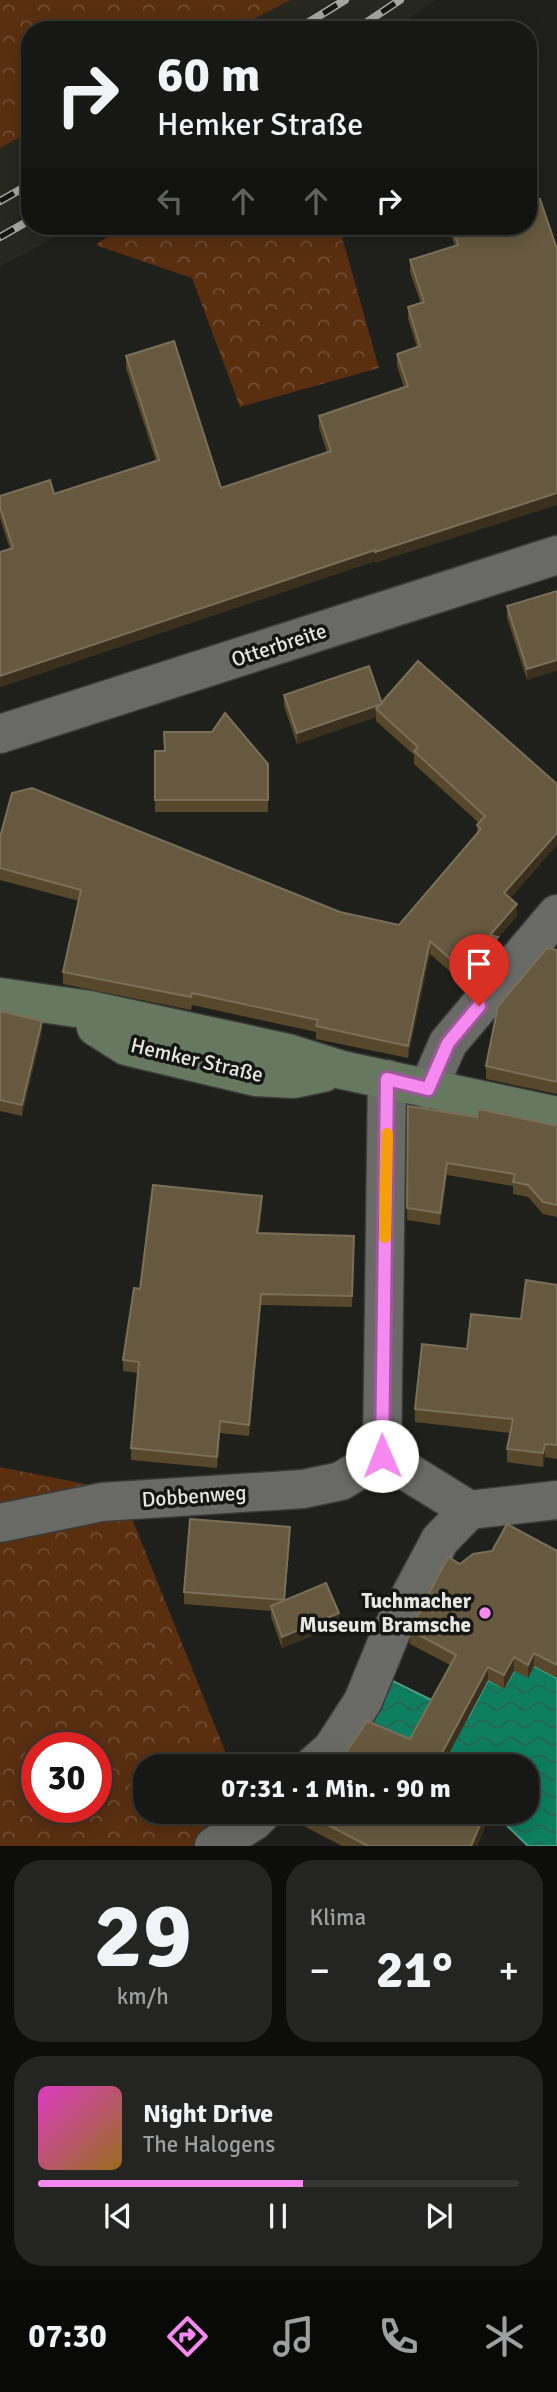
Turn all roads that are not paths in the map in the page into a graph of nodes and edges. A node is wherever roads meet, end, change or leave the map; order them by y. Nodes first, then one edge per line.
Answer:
1 (557, 555) edge
2 (0, 734) edge
3 (557, 914) edge
4 (2, 996) edge
5 (387, 1079) junction
6 (428, 1089) junction
7 (557, 1116) edge
8 (382, 1456) junction
9 (557, 1500) edge
10 (469, 1510) junction
11 (0, 1523) edge
12 (325, 1754) edge
13 (249, 1824) edge
14 (214, 1846) edge

1 - 2 street, Otterbreite
3 - 6 street
4 - 5 main road, Hemker Straße
5 - 6 main road, Hemker Straße
5 - 8 street
6 - 7 main road, Hemker Straße
8 - 10 street
8 - 11 street, Dobbenweg
9 - 10 street
10 - 12 street
13 - 14 street

